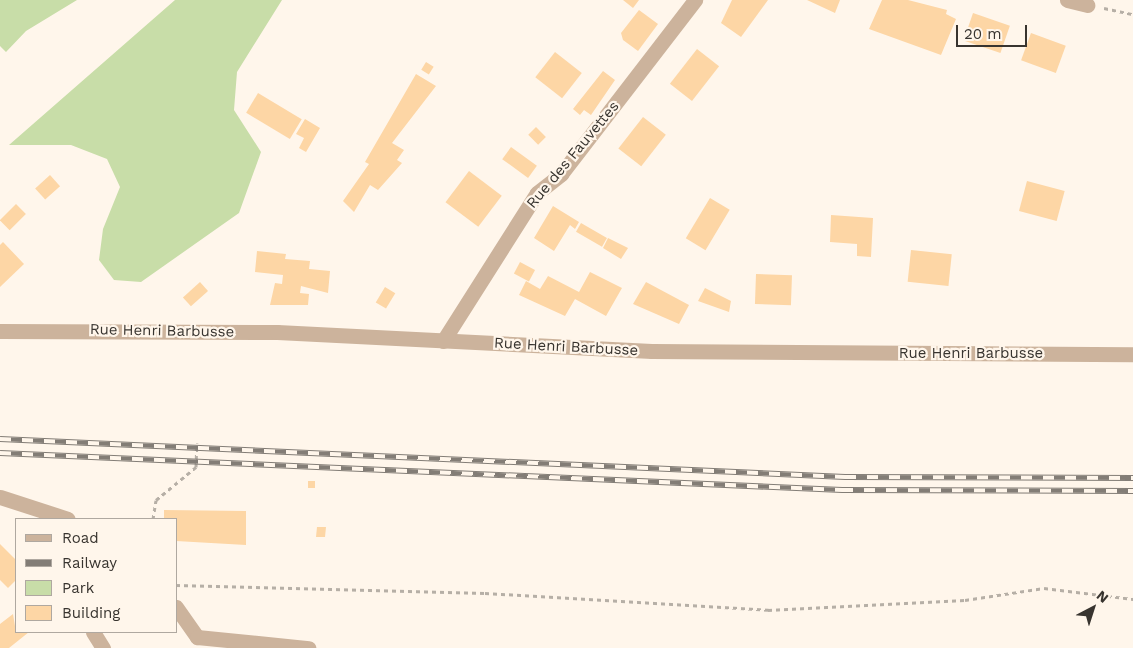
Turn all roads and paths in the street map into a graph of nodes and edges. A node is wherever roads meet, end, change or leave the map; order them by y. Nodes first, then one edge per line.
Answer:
1 (1067, 0) edge
2 (693, 1) edge
3 (1087, 5) joint
4 (1133, 14) edge
5 (0, 331) edge
6 (443, 341) junction
7 (1133, 354) edge
8 (197, 443) dead end
9 (0, 497) edge
10 (50, 516) edge
11 (153, 518) edge
12 (178, 585) edge
13 (1133, 599) edge
14 (178, 610) edge
15 (94, 633) edge
16 (196, 642) edge
17 (103, 648) edge
18 (308, 648) edge

1 - 3 street
2 - 6 street, Rue des Fauvettes
3 - 4 path
5 - 6 street, Rue Henri Barbusse
6 - 7 street, Rue Henri Barbusse
8 - 11 path
9 - 10 street
12 - 13 path
14 - 16 street
15 - 17 street
16 - 18 street

